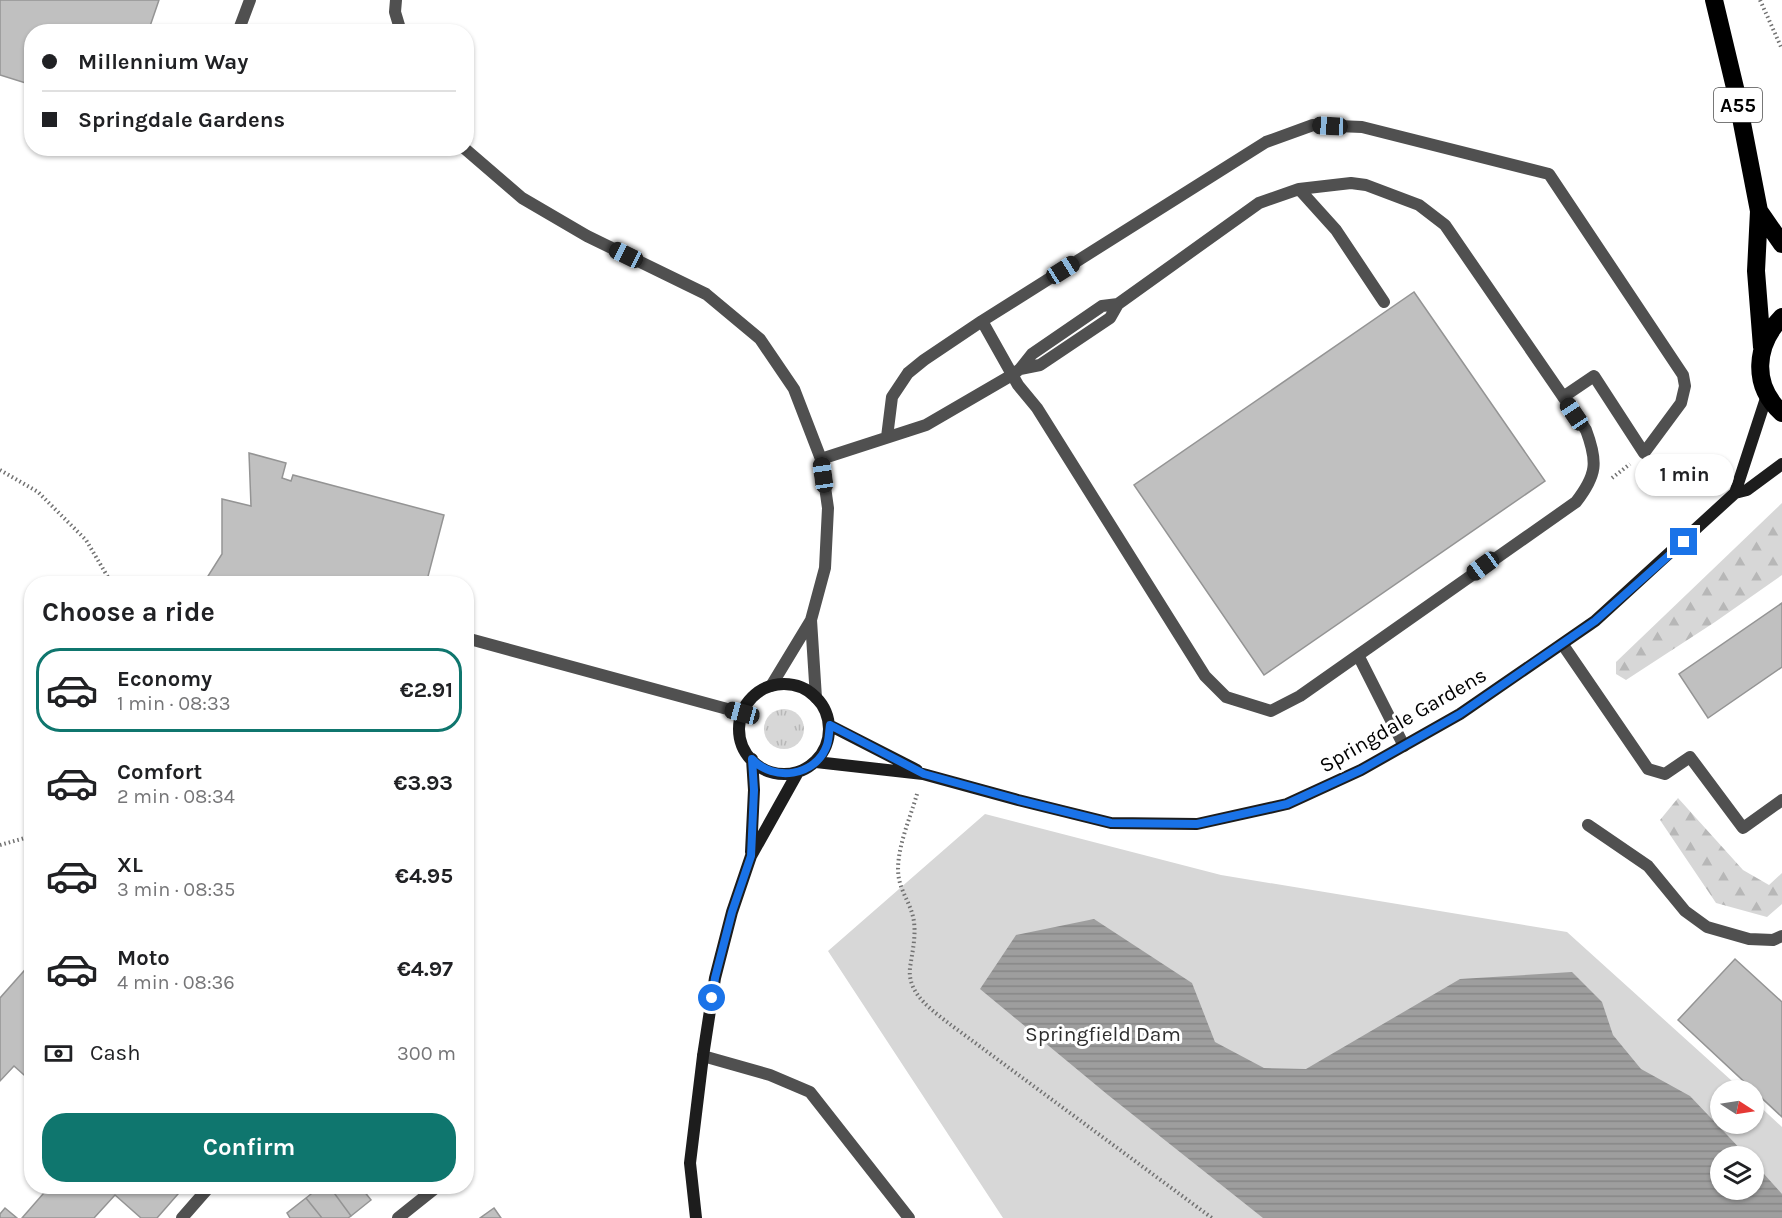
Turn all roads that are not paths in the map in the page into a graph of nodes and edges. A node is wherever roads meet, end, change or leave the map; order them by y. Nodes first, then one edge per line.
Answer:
1 (250, 0) edge
2 (396, 0) edge
3 (1714, 0) edge
4 (241, 24) edge
5 (399, 24) edge
6 (473, 156) edge
7 (1299, 189) junction
8 (1759, 211) junction
9 (1782, 244) edge
10 (1384, 302) dead end
11 (1782, 317) edge
12 (982, 321) junction
13 (1762, 347) junction
14 (1016, 372) junction
15 (1767, 395) junction
16 (1563, 397) junction
17 (1782, 413) edge
18 (887, 437) junction
19 (821, 459) junction
20 (1782, 464) edge
21 (1736, 494) junction
22 (811, 620) junction
23 (474, 640) edge
24 (1563, 645) junction
25 (1358, 655) junction
26 (771, 686) junction
27 (816, 698) junction
28 (742, 713) junction
29 (830, 725) junction
30 (1404, 746) junction
31 (752, 759) junction
32 (816, 762) junction
33 (798, 772) junction
34 (924, 774) junction
35 (1782, 800) edge
36 (1588, 825) dead end
37 (751, 856) junction
38 (1782, 936) edge
39 (703, 1056) junction
40 (203, 1194) edge
41 (428, 1194) edge
42 (182, 1218) edge
43 (398, 1218) edge
44 (696, 1218) edge
45 (909, 1218) edge

1 - 4 street
2 - 5 street
3 - 8 highway, A55
6 - 19 street
7 - 10 street
7 - 14 street
7 - 16 street
8 - 9 highway, A55
8 - 13 highway, A55
11 - 13 highway
12 - 14 street
12 - 16 street
12 - 18 street
13 - 15 highway, A55
14 - 18 street
14 - 25 street
15 - 17 highway, A55
15 - 21 street
16 - 25 street
18 - 19 street
19 - 22 street
20 - 21 street, Springdale Gardens
21 - 24 street, Springdale Gardens
22 - 26 street
22 - 27 street
23 - 28 street
24 - 30 street, Springdale Gardens
24 - 35 street
25 - 30 street
26 - 27 street
26 - 28 street
27 - 29 street
28 - 31 street
29 - 32 street
29 - 34 street, Springdale Gardens
30 - 34 street, Springdale Gardens
31 - 33 street
31 - 37 street
32 - 33 street
32 - 34 street, Springdale Gardens
33 - 37 street
36 - 38 street
37 - 39 street
39 - 44 street
39 - 45 street
40 - 42 street
41 - 43 street

